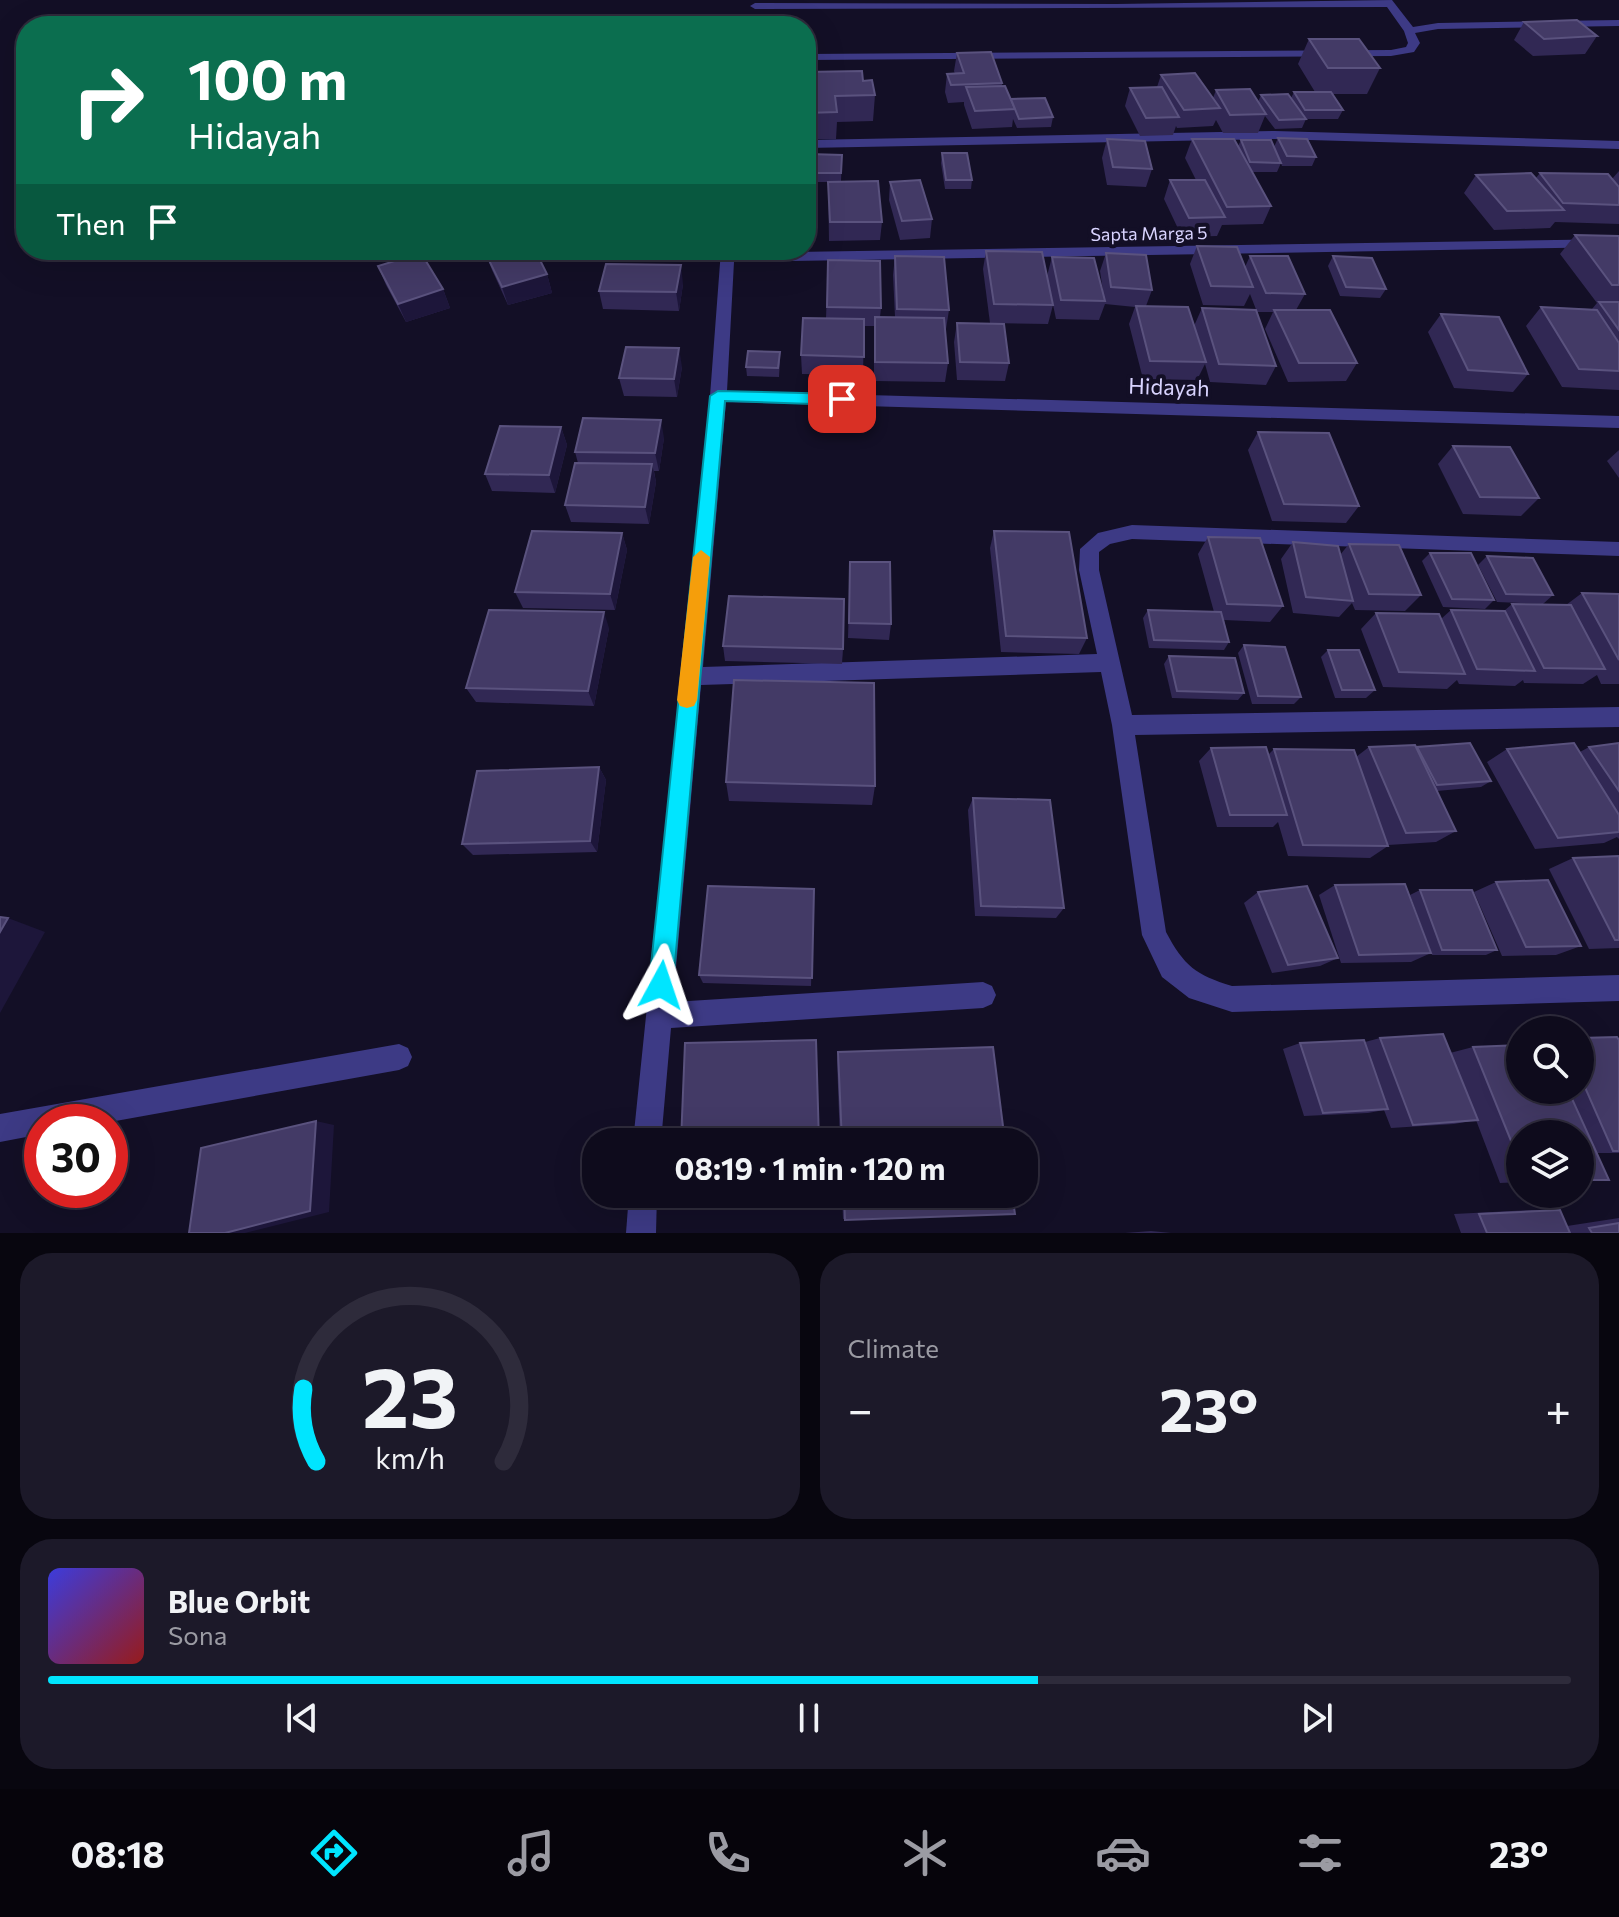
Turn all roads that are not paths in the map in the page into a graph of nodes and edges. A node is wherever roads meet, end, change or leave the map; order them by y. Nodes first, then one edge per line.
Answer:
1 (1388, 2) edge
2 (1112, 4) edge
3 (755, 7) edge
4 (1619, 23) edge
5 (1410, 31) junction
6 (816, 57) edge
7 (816, 144) edge
8 (1619, 145) edge
9 (1619, 243) edge
10 (816, 253) edge
11 (727, 260) edge
12 (718, 396) junction
13 (1619, 422) edge
14 (1619, 549) edge
15 (1108, 663) junction
16 (689, 676) junction
17 (1619, 717) edge
18 (1123, 725) junction
19 (1619, 988) edge
20 (983, 995) dead end
21 (658, 1016) junction
22 (399, 1057) dead end
23 (0, 1128) edge
24 (648, 1128) edge
25 (642, 1208) edge
26 (641, 1233) edge

1 - 2 street
1 - 5 street
2 - 3 street
4 - 5 street
5 - 6 street
7 - 8 street
9 - 10 street, Sapta Marga 5
11 - 12 street
12 - 13 street, Hidayah
12 - 16 street
14 - 15 street
15 - 16 street
15 - 18 street
16 - 21 street
17 - 18 street
18 - 19 street
20 - 21 street
21 - 24 street
22 - 23 street
25 - 26 street

